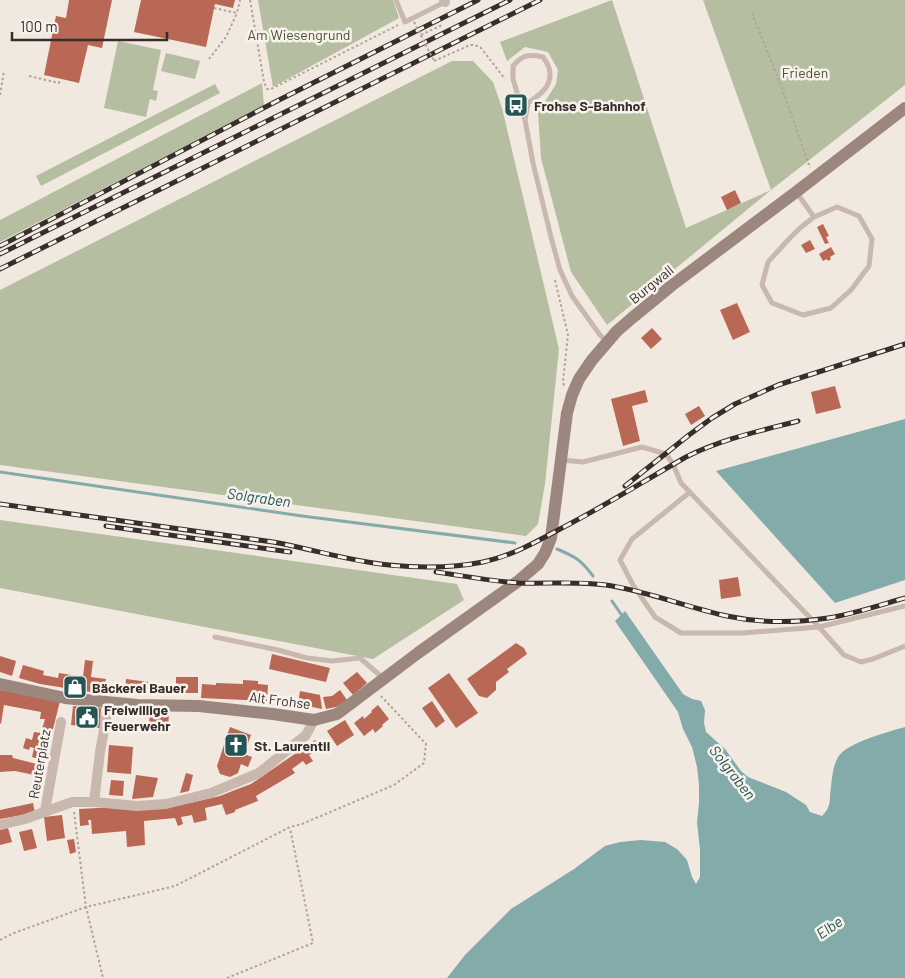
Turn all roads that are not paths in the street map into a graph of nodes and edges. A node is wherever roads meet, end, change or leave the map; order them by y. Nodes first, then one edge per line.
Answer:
1 (396, 0) edge
2 (444, 1) edge
3 (905, 108) edge
4 (525, 120) junction
5 (796, 192) junction
6 (814, 217) junction
7 (607, 342) junction
8 (561, 460) junction
9 (690, 492) junction
10 (538, 564) joint
11 (905, 606) edge
12 (819, 627) junction
13 (215, 637) dead end
14 (905, 646) edge
15 (384, 678) junction
16 (0, 684) edge
17 (109, 702) junction
18 (314, 720) junction
19 (60, 722) dead end
20 (94, 802) junction
21 (45, 811) junction
22 (0, 825) edge

1 - 2 lane
3 - 5 street, Burgwall
4 - 4 lane
4 - 7 lane
5 - 6 lane
5 - 7 street, Burgwall
6 - 6 lane
7 - 8 street, Burgwall
8 - 9 lane
8 - 10 street, Burgwall
9 - 12 lane
9 - 12 lane
10 - 15 street, Alt Frohse
11 - 12 lane
12 - 14 lane
13 - 15 lane
15 - 18 street, Alt Frohse
16 - 17 street, Alt Frohse
17 - 18 street, Alt Frohse
17 - 20 street
18 - 20 street
19 - 21 street, Reuterplatz
20 - 21 street
21 - 22 street

